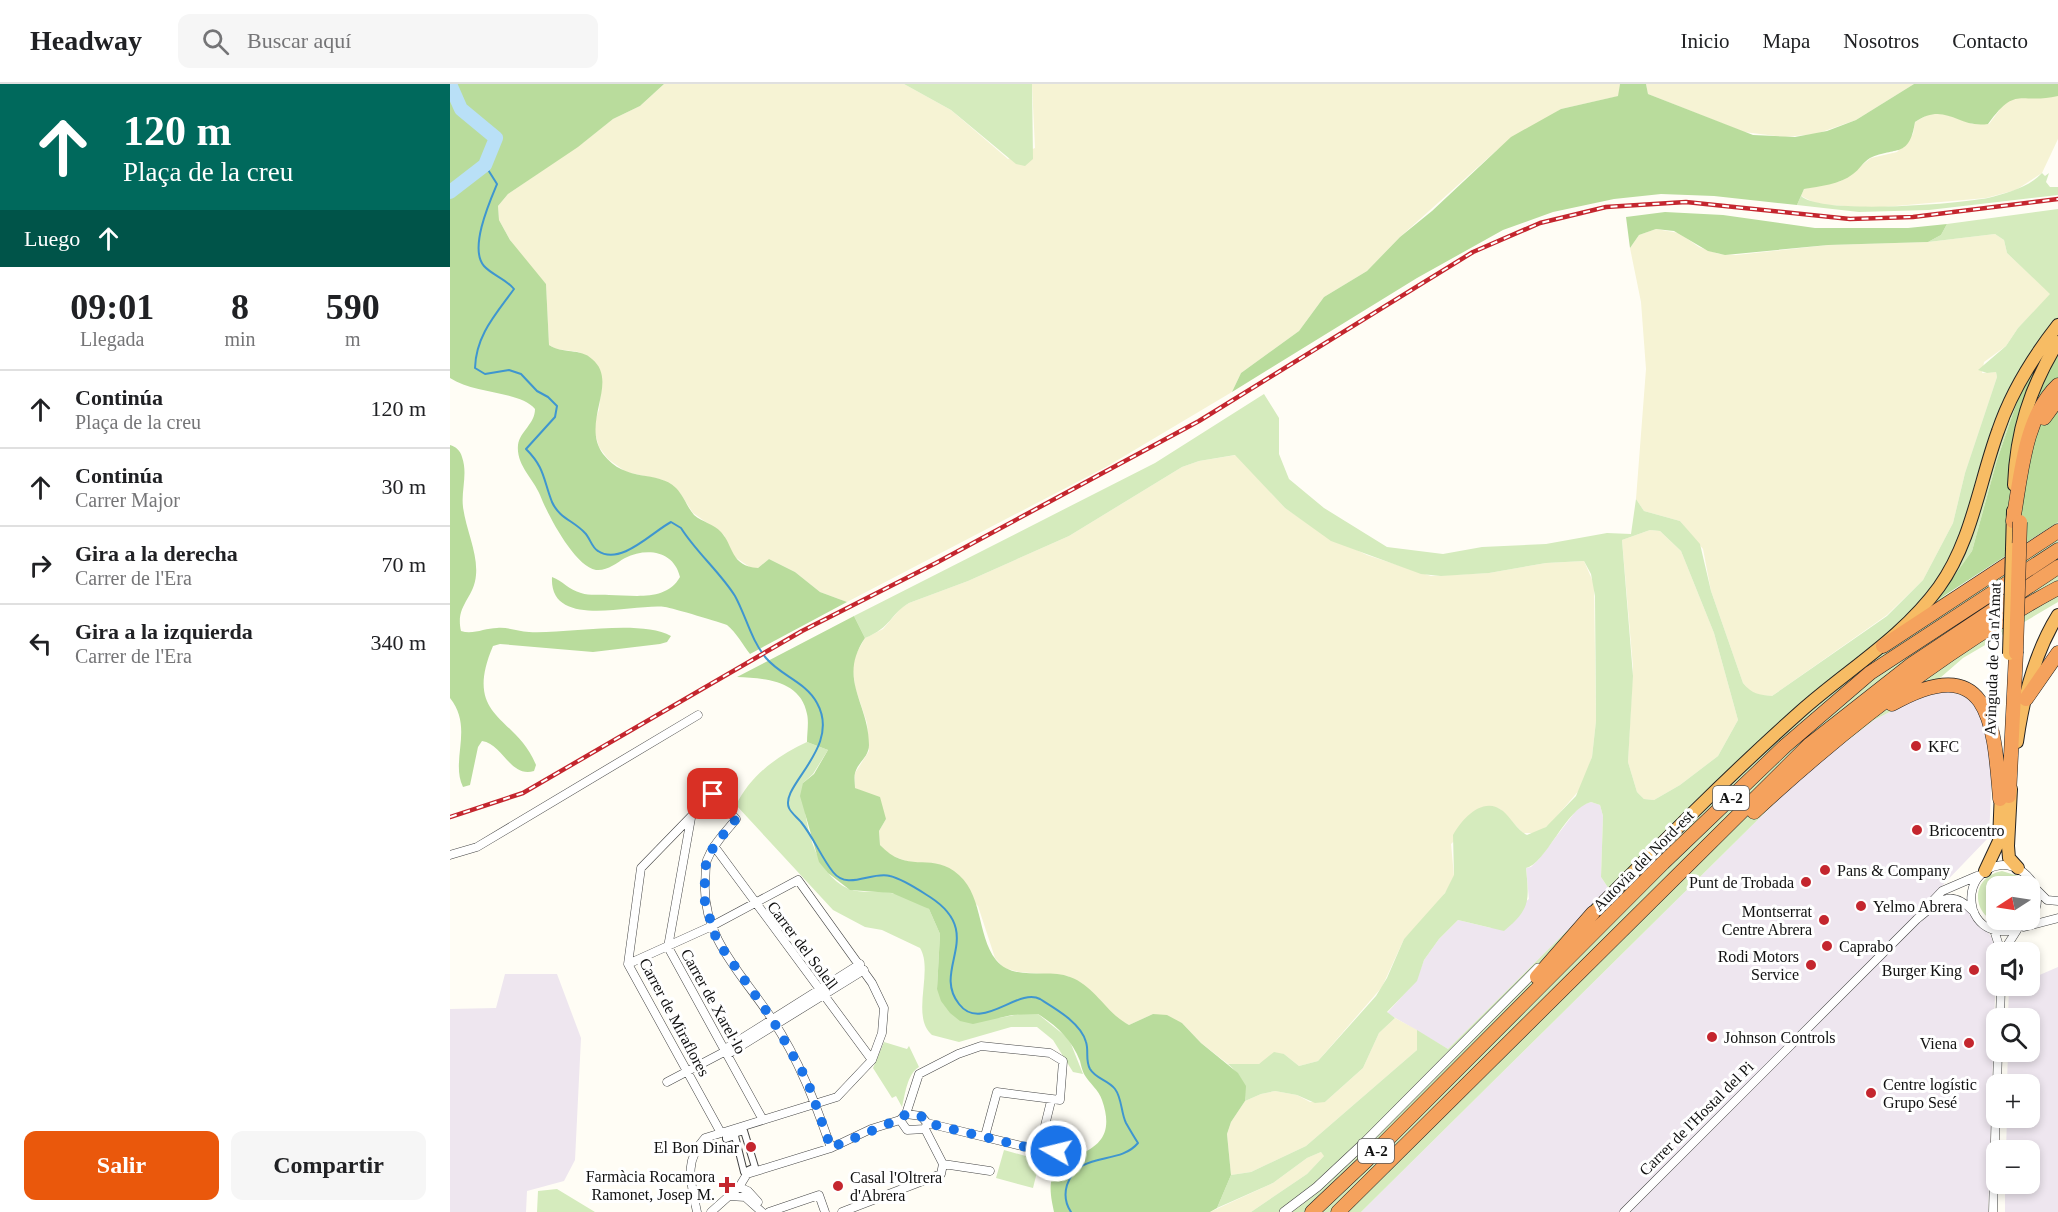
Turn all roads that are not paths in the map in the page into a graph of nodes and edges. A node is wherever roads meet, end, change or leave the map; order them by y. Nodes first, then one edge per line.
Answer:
1 (2058, 325) edge
2 (2058, 342) edge
3 (2058, 385) edge
4 (2058, 399) edge
5 (2016, 522) junction
6 (2058, 531) edge
7 (2058, 550) edge
8 (2058, 567) edge
9 (2058, 588) edge
10 (2058, 615) edge
11 (1882, 646) junction
12 (2058, 653) edge
13 (2026, 699) junction
14 (699, 716) dead end
15 (1849, 730) junction
16 (2005, 797) junction
17 (691, 818) junction
18 (714, 846) junction
19 (451, 853) edge
20 (2018, 868) junction
21 (1983, 873) junction
22 (2027, 876) edge
23 (2040, 895) edge
24 (2058, 901) edge
25 (756, 904) junction
26 (1974, 912) junction
27 (1593, 913) junction
28 (2058, 918) edge
29 (1917, 919) junction
30 (1632, 923) junction
31 (2040, 923) edge
32 (712, 926) junction
33 (1986, 926) edge
34 (1994, 930) edge
35 (1998, 942) edge
36 (668, 947) junction
37 (628, 963) junction
38 (862, 967) junction
39 (822, 992) junction
40 (774, 1022) junction
41 (726, 1052) junction
42 (872, 1060) junction
43 (688, 1072) junction
44 (668, 1082) dead end
45 (1438, 1088) junction
46 (1051, 1101) junction
47 (816, 1104) junction
48 (903, 1117) junction
49 (763, 1120) junction
50 (926, 1126) junction
51 (1995, 1128) edge
52 (721, 1133) junction
53 (985, 1136) junction
54 (831, 1148) junction
55 (1039, 1150) junction
56 (1073, 1153) dead end
57 (943, 1164) junction
58 (964, 1167) junction
59 (744, 1172) joint
60 (990, 1172) dead end
61 (941, 1174) junction
62 (739, 1186) junction
63 (729, 1196) junction
64 (746, 1197) junction
65 (857, 1209) edge
66 (697, 1212) edge
67 (711, 1212) edge
68 (765, 1212) edge
69 (825, 1212) edge
70 (842, 1212) edge
71 (1284, 1212) edge
72 (1312, 1212) edge
73 (1338, 1212) edge
74 (1624, 1212) edge
75 (1993, 1212) edge

1 - 11 highway
2 - 5 highway
3 - 5 highway
4 - 5 highway
5 - 16 highway, bridge
6 - 11 highway
7 - 45 highway, Autovia del Nord-est / A-2
8 - 30 highway, Autovia del Nord-est / A-2
9 - 15 highway
10 - 13 highway
11 - 27 highway
12 - 13 highway
13 - 16 highway
14 - 19 street
15 - 16 highway
15 - 30 highway
16 - 20 highway
16 - 21 highway
17 - 18 street, Carrer de Miraflores
17 - 36 street, Carrer de Xarel·lo
17 - 37 street, Carrer de Miraflores
18 - 25 street, Carrer del Solell
18 - 32 street
20 - 21 street
20 - 22 street
21 - 26 street
21 - 29 street, Carrer de l'Hostal del Pi
23 - 24 street
25 - 32 street
25 - 38 street
25 - 39 street, Carrer del Solell
26 - 29 street, Carrer de l'Hostal del Pi
26 - 33 street
27 - 45 highway
27 - 71 street
28 - 31 street
29 - 74 street, Carrer de l'Hostal del Pi
30 - 73 highway, Autovia del Nord-est / A-2
32 - 36 street
32 - 40 street
34 - 35 street
36 - 37 street
36 - 41 street, Carrer de Xarel·lo
37 - 43 street, Carrer de Miraflores
38 - 39 street
38 - 42 street
39 - 40 street
39 - 42 street, Carrer del Solell
40 - 41 street
40 - 47 street
41 - 43 street
41 - 49 street, Carrer de Xarel·lo
42 - 47 street
43 - 44 street
43 - 52 street, Carrer de Miraflores
45 - 72 highway, Autovia del Nord-est / A-2
46 - 48 street
46 - 53 street
46 - 55 street
47 - 49 street
47 - 54 street
48 - 50 street
48 - 50 street
48 - 54 street
49 - 52 street
50 - 53 street
50 - 57 street
51 - 75 street
52 - 66 street
53 - 55 street
54 - 62 street
55 - 56 street
57 - 58 street
57 - 61 street
58 - 60 street
58 - 61 street
59 - 59 street
61 - 65 street
62 - 63 street
62 - 64 street
62 - 68 street
63 - 64 street
63 - 67 street
64 - 68 street
65 - 70 street
68 - 69 street

